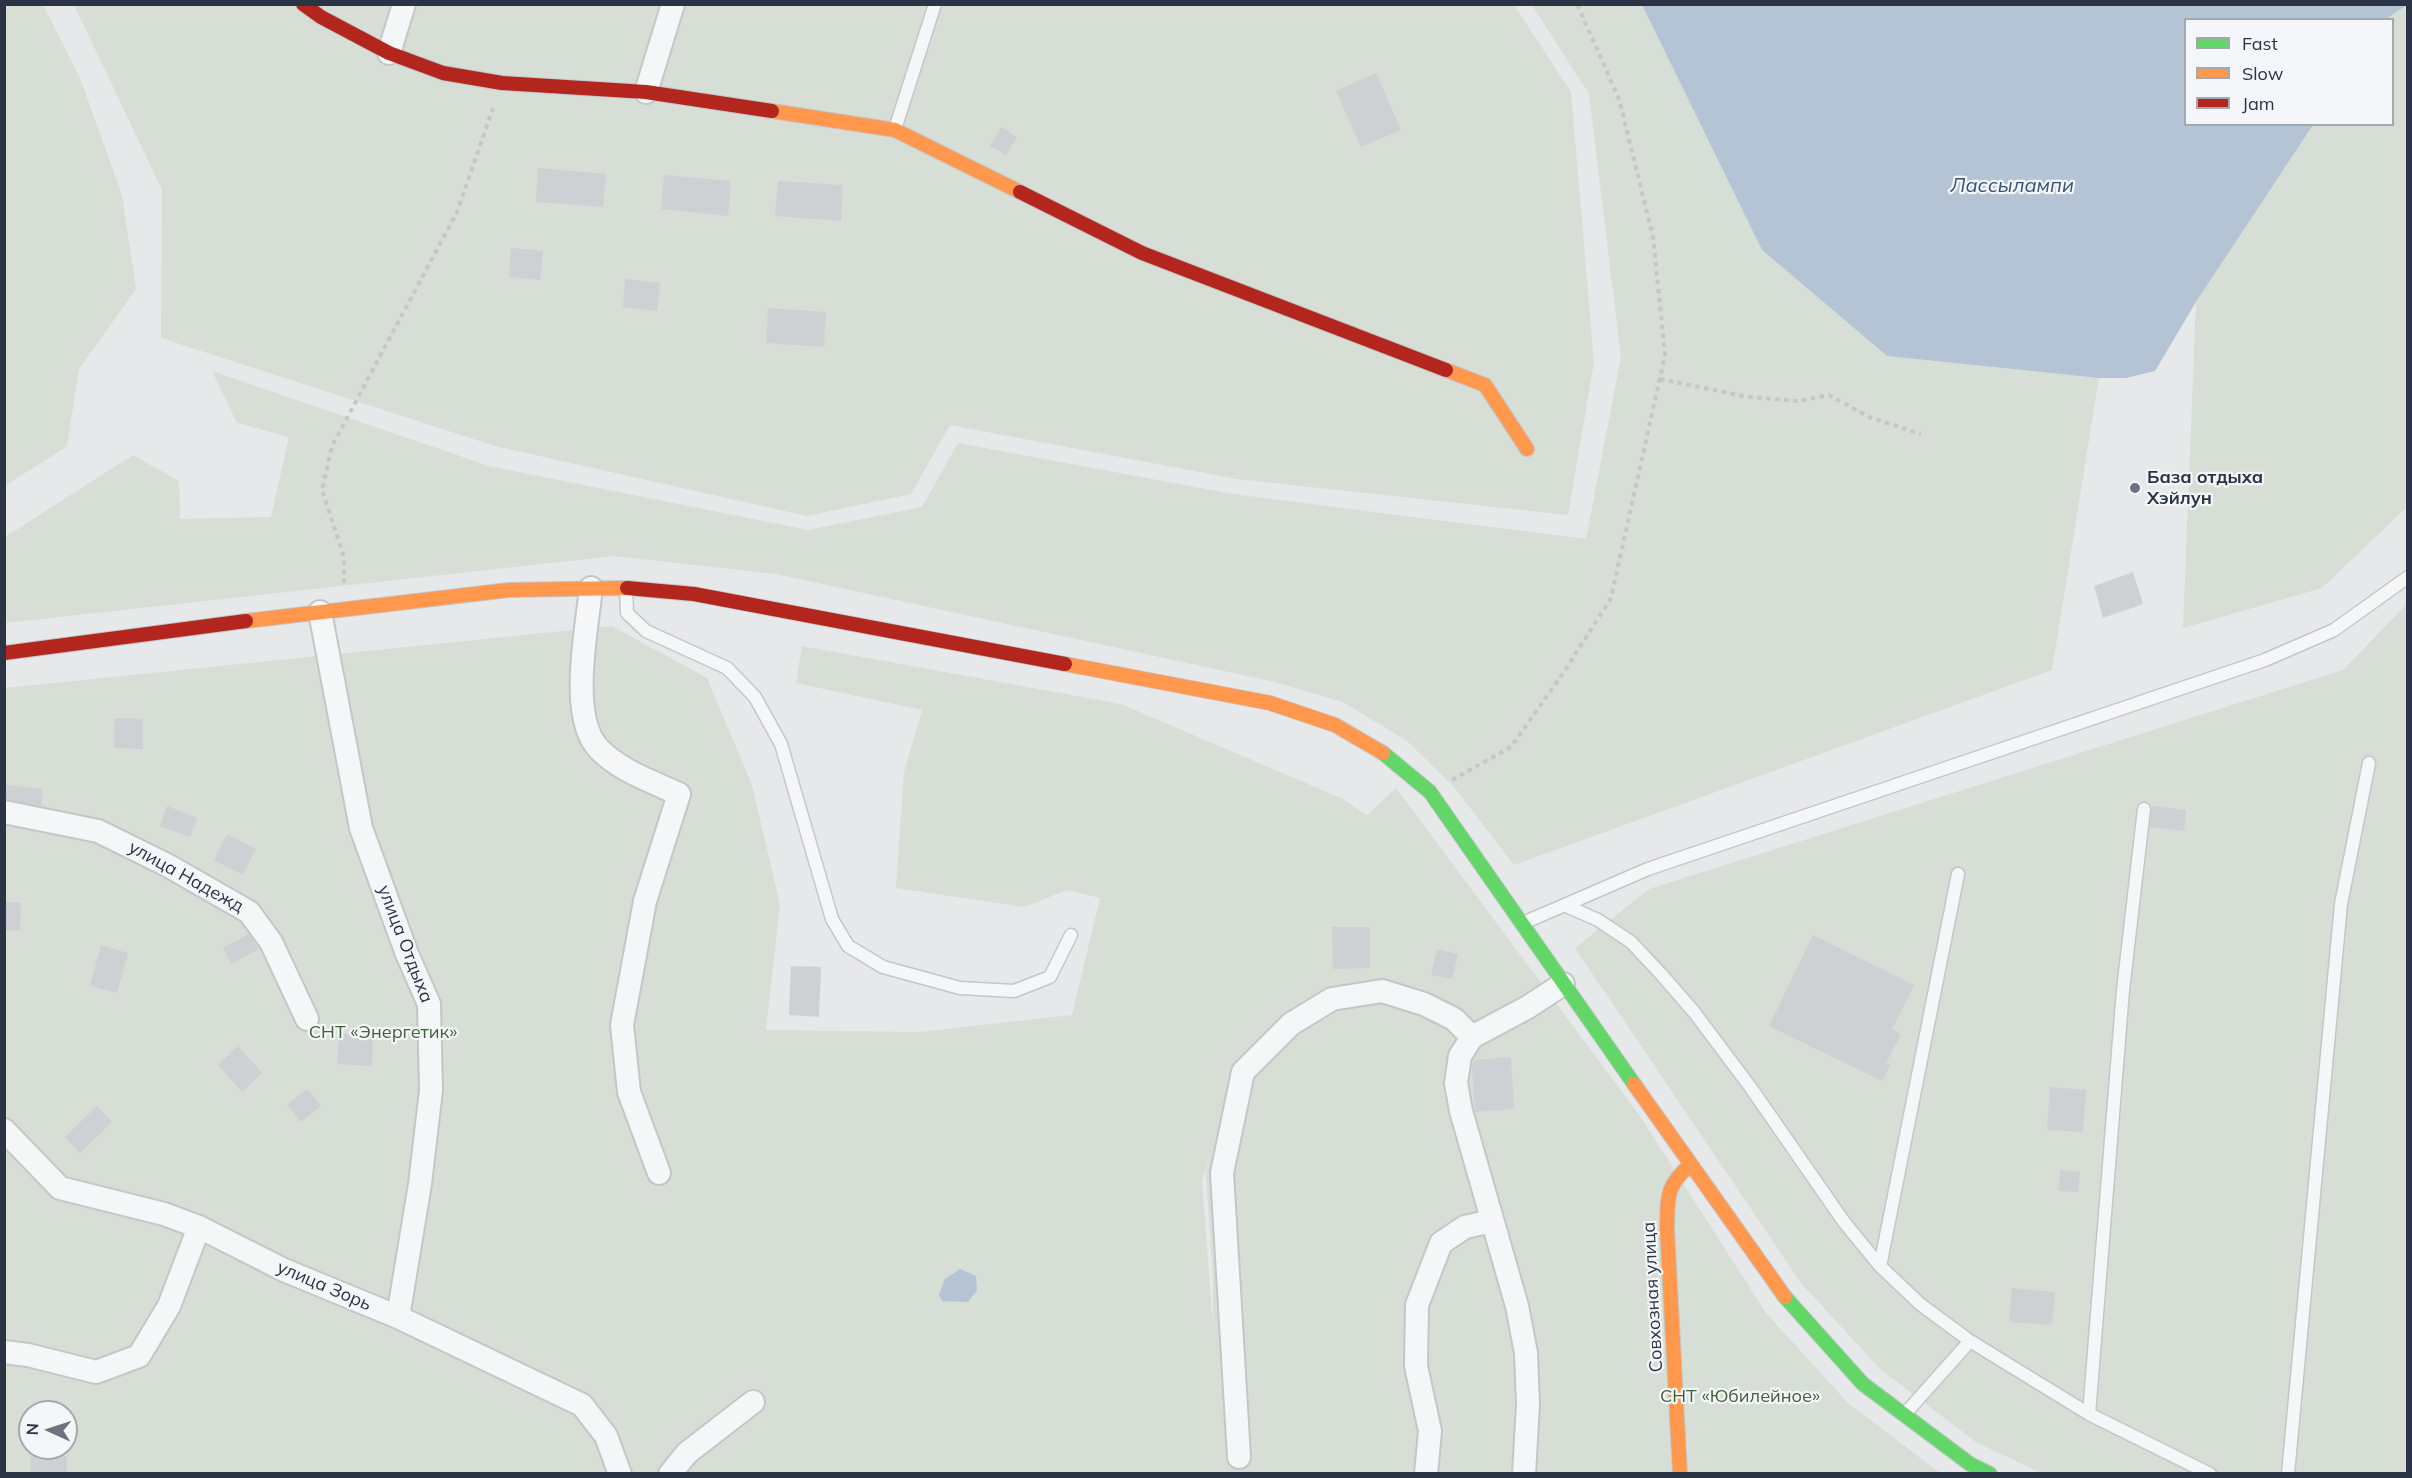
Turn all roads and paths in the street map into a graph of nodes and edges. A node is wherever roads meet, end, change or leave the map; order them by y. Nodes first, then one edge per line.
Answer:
1 (303, 4) edge
2 (404, 4) edge
3 (674, 4) edge
4 (935, 4) edge
5 (1577, 4) edge
6 (388, 53) junction
7 (502, 83) junction
8 (646, 92) junction
9 (895, 130) junction
10 (1660, 379) junction
11 (1922, 434) dead end
12 (1527, 449) dead end
13 (2408, 577) edge
14 (591, 588) junction
15 (626, 588) junction
16 (344, 608) junction
17 (320, 612) junction
18 (4, 652) edge
19 (2369, 763) dead end
20 (1430, 792) junction
21 (2144, 809) dead end
22 (4, 812) edge
23 (1958, 874) dead end
24 (1564, 905) junction
25 (1522, 924) junction
26 (1071, 935) dead end
27 (1563, 984) junction
28 (307, 1019) dead end
29 (1472, 1036) junction
30 (4, 1130) edge
31 (1691, 1164) junction
32 (659, 1173) dead end
33 (1492, 1221) junction
34 (199, 1227) junction
35 (1880, 1266) junction
36 (398, 1317) junction
37 (1970, 1341) junction
38 (4, 1352) edge
39 (753, 1402) dead end
40 (2089, 1414) junction
41 (1903, 1416) junction
42 (1239, 1457) dead end
43 (620, 1473) edge
44 (670, 1473) edge
45 (1426, 1473) edge
46 (1524, 1473) edge
47 (1680, 1473) edge
48 (1990, 1473) edge
49 (2210, 1473) edge
50 (2288, 1473) edge

1 - 6 main road
2 - 6 street
3 - 8 street
4 - 9 lane
5 - 10 path
6 - 7 main road
7 - 8 main road
7 - 16 path
8 - 9 main road
9 - 12 main road
10 - 11 path
10 - 20 path
13 - 24 lane
14 - 15 main road
14 - 16 main road
14 - 32 street
15 - 20 main road
15 - 26 lane
16 - 17 main road
17 - 18 main road
17 - 36 street, улица Отдыха
19 - 50 lane
20 - 25 main road
21 - 40 lane
22 - 28 street, улица Надежд
23 - 35 lane
24 - 25 lane
24 - 35 lane
25 - 27 main road
27 - 29 street
27 - 31 main road
29 - 33 street
29 - 42 street
30 - 34 street, улица Зорь
31 - 41 main road
31 - 47 main road, Совхозная улица
33 - 45 street
33 - 46 street
34 - 36 street, улица Зорь
34 - 38 street
35 - 37 lane
36 - 43 street, улица Зорь
37 - 40 lane
37 - 41 lane
39 - 44 street
40 - 49 lane
41 - 48 main road

